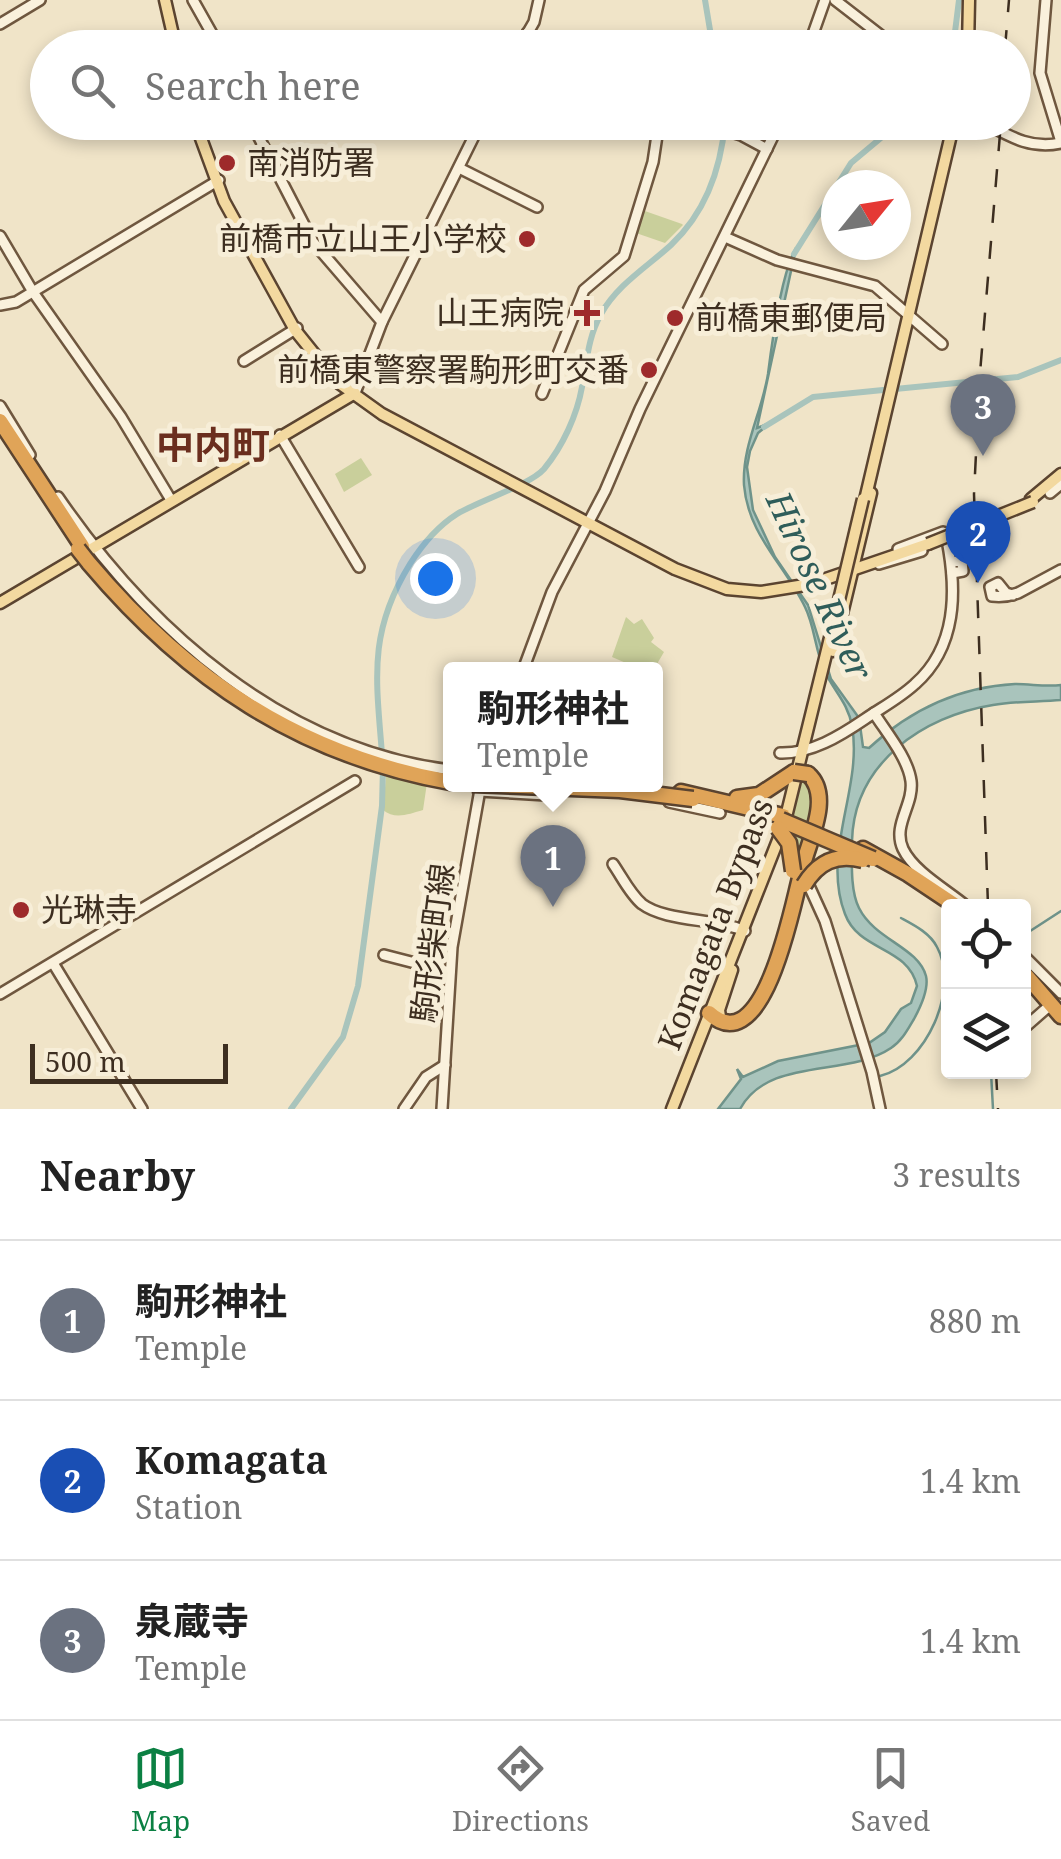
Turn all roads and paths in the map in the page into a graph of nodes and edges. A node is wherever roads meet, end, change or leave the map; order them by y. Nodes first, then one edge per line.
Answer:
1 (40, 0) edge
2 (167, 0) edge
3 (193, 0) edge
4 (539, 0) edge
5 (825, 0) edge
6 (835, 0) edge
7 (966, 0) edge
8 (1046, 0) edge
9 (0, 24) edge
10 (174, 30) edge
11 (210, 30) edge
12 (528, 30) edge
13 (814, 30) edge
14 (873, 30) edge
15 (965, 30) edge
16 (202, 140) edge
17 (260, 140) edge
18 (473, 140) edge
19 (656, 140) edge
20 (747, 140) edge
21 (771, 140) edge
22 (947, 140) edge
23 (948, 140) edge
24 (1016, 140) edge
25 (1061, 142) edge
26 (767, 149) junction
27 (459, 168) junction
28 (217, 181) junction
29 (934, 201) dead end
30 (536, 207) dead end
31 (929, 213) junction
32 (0, 236) edge
33 (725, 237) junction
34 (33, 292) junction
35 (0, 306) edge
36 (908, 312) junction
37 (382, 322) junction
38 (297, 328) junction
39 (942, 344) dead end
40 (244, 361) dead end
41 (354, 394) junction
42 (542, 394) dead end
43 (886, 404) junction
44 (0, 406) edge
45 (0, 421) edge
46 (0, 430) edge
47 (280, 435) junction
48 (1061, 479) edge
49 (1050, 493) dead end
50 (171, 500) junction
51 (589, 521) junction
52 (87, 553) junction
53 (359, 567) dead end
54 (1061, 570) edge
55 (851, 571) junction
56 (1013, 595) dead end
57 (0, 603) edge
58 (826, 661) junction
59 (526, 662) edge
60 (876, 716) junction
61 (805, 749) junction
62 (780, 754) dead end
63 (379, 759) junction
64 (443, 769) edge
65 (800, 775) junction
66 (443, 777) edge
67 (355, 780) dead end
68 (663, 789) edge
69 (476, 792) edge
70 (515, 792) edge
71 (638, 792) edge
72 (546, 796) dead end
73 (648, 799) dead end
74 (724, 804) junction
75 (781, 818) junction
76 (778, 846) junction
77 (873, 859) junction
78 (613, 864) dead end
79 (799, 879) junction
80 (958, 899) edge
81 (941, 901) edge
82 (744, 931) junction
83 (384, 955) dead end
84 (53, 962) junction
85 (1031, 966) edge
86 (450, 972) junction
87 (1031, 977) edge
88 (0, 994) edge
89 (1058, 1004) edge
90 (714, 1015) junction
91 (1031, 1023) edge
92 (445, 1065) junction
93 (878, 1106) edge
94 (139, 1108) edge
95 (404, 1109) edge
96 (442, 1109) edge
97 (674, 1109) edge

1 - 9 street
2 - 10 main road
3 - 11 street
4 - 12 street
5 - 13 street
6 - 14 street
7 - 15 main road
8 - 25 street
16 - 28 main road
17 - 37 street
18 - 27 street
19 - 42 street
20 - 26 street
21 - 26 street
22 - 31 main road
23 - 36 main road
24 - 25 street
26 - 33 street
27 - 30 street
27 - 37 street
28 - 34 street
28 - 38 main road
29 - 31 main road
31 - 36 main road
32 - 34 street
33 - 36 street
33 - 51 street
34 - 35 street
34 - 50 street
36 - 39 street
36 - 43 main road
37 - 41 street
38 - 40 street
38 - 41 main road
41 - 47 main road
41 - 51 main road
43 - 55 main road
43 - 58 main road, bridge
44 - 52 street
45 - 52 highway
46 - 52 highway
47 - 50 main road
47 - 53 street
48 - 49 street
48 - 55 main road, bridge
50 - 52 main road
51 - 55 main road
51 - 59 street
52 - 57 main road
52 - 63 highway
54 - 56 street
55 - 58 main road
55 - 58 main road
55 - 60 street
58 - 61 main road, Komagata Bypass
60 - 61 street
60 - 80 street
61 - 62 street
61 - 76 main road, Komagata Bypass
63 - 64 street
63 - 66 highway
65 - 74 highway
65 - 75 highway
65 - 79 highway
67 - 84 street
68 - 74 highway, bridge
69 - 86 street, 駒形柴町線
70 - 72 street
71 - 74 highway, bridge
73 - 74 street
74 - 75 highway
75 - 77 highway, bridge
75 - 77 highway, bridge
75 - 79 highway, bridge
76 - 82 main road, Komagata Bypass
76 - 93 street
77 - 79 highway, bridge
77 - 81 highway
78 - 82 street
79 - 90 highway
82 - 90 main road, Komagata Bypass
82 - 90 main road, Komagata Bypass
83 - 86 street
84 - 88 street
84 - 94 street
85 - 89 street
86 - 92 street, 駒形柴町線
87 - 89 highway
89 - 91 street
90 - 97 main road, Komagata Bypass
92 - 95 street
92 - 96 street, 駒形柴町線

